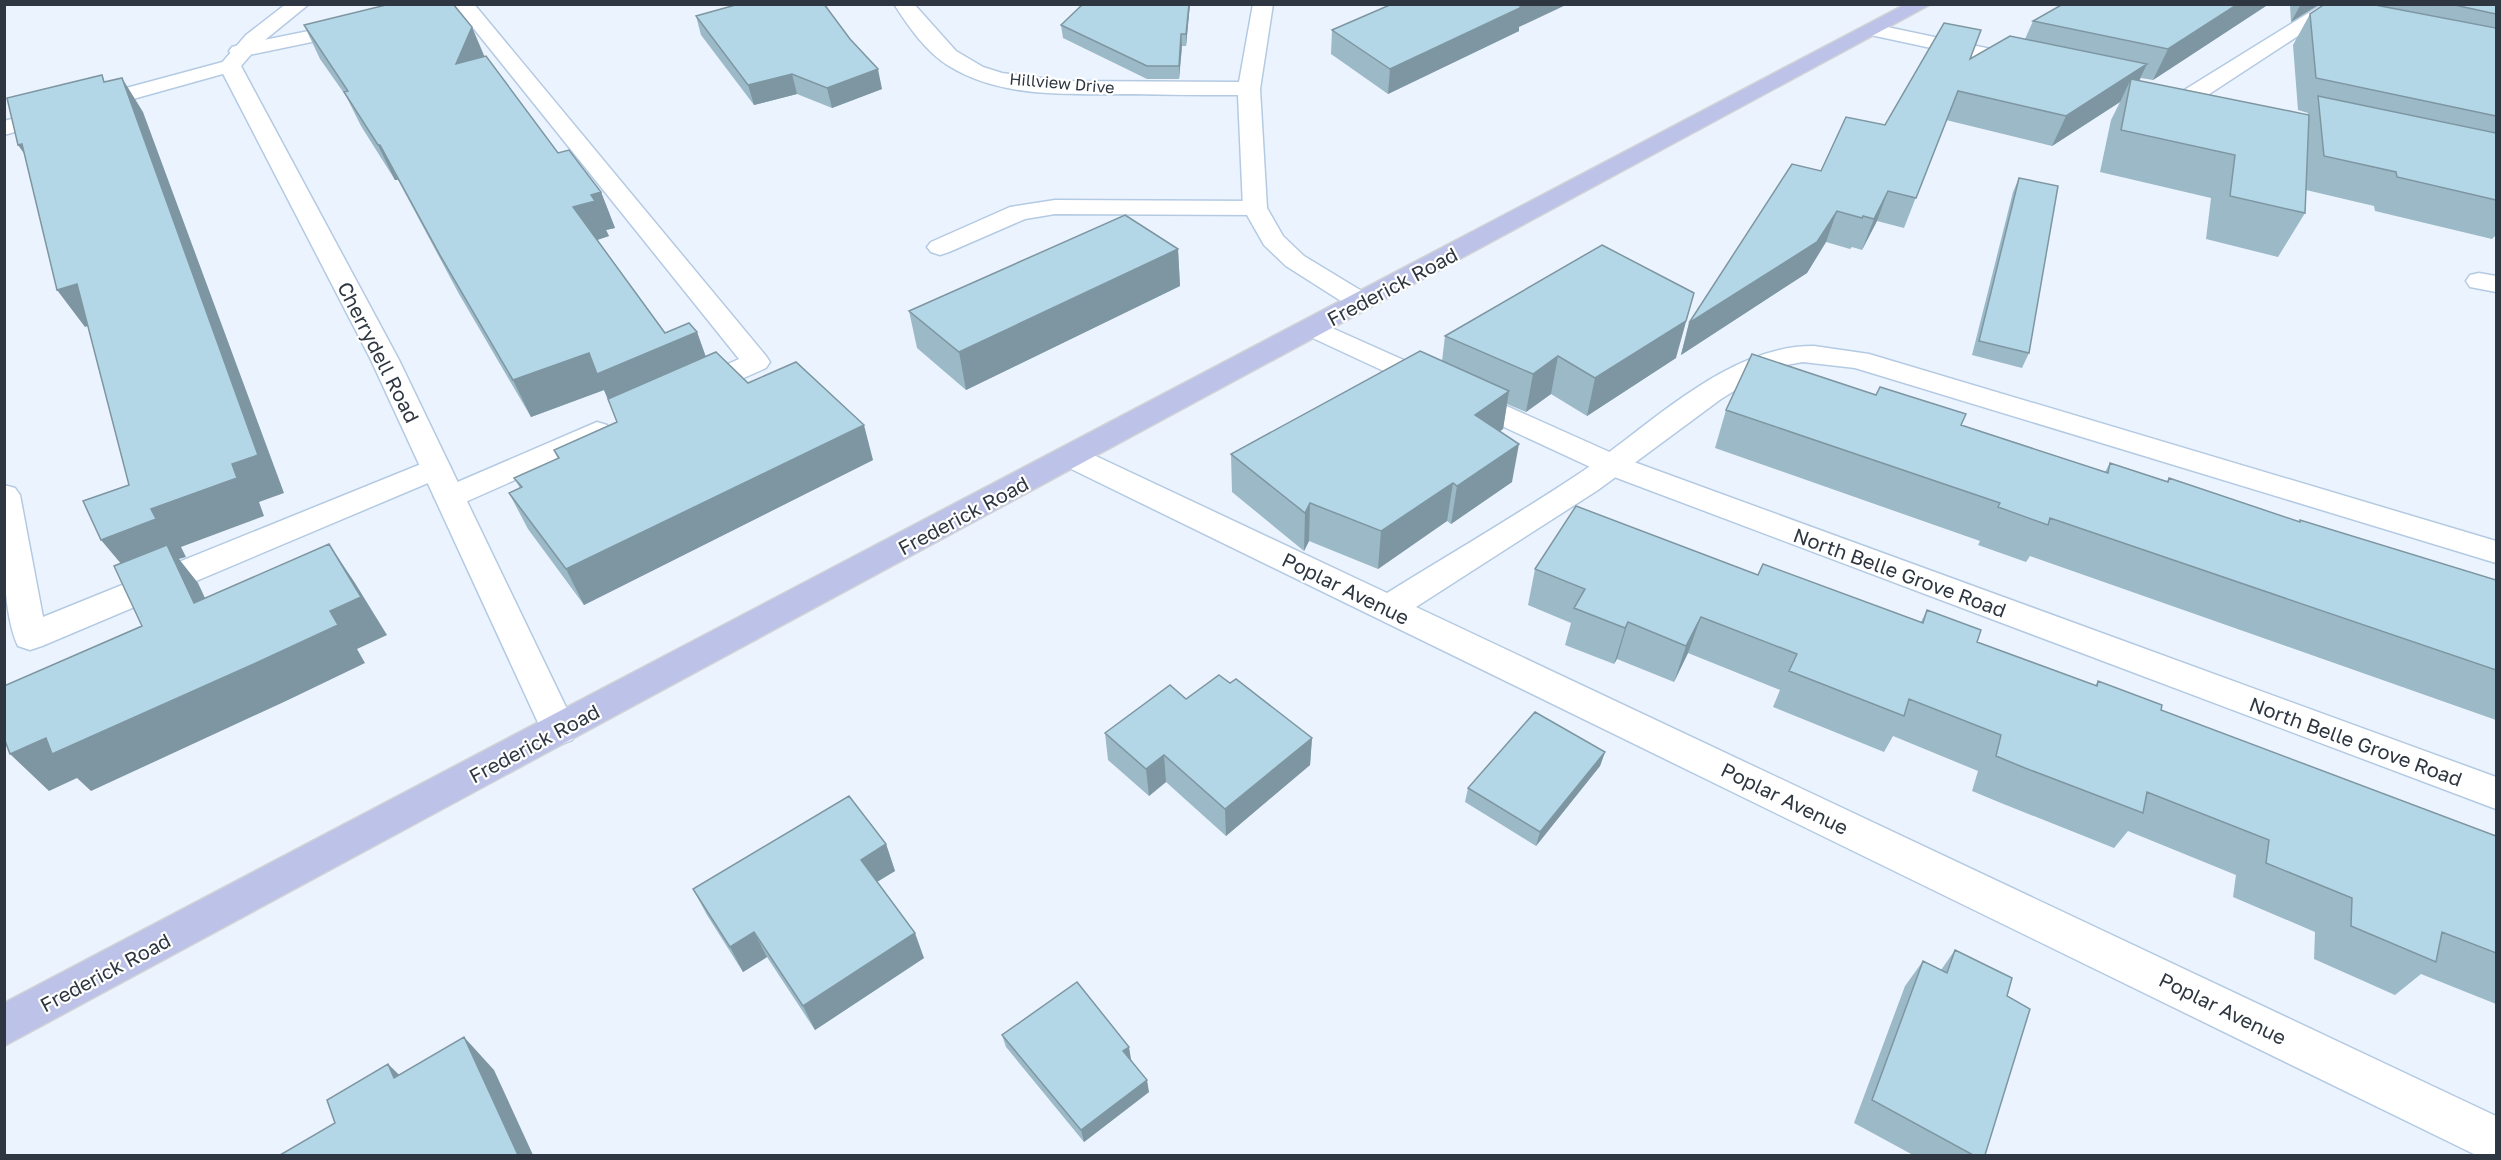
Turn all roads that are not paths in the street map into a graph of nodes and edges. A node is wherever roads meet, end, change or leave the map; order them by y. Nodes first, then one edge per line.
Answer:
1 (300, 4) edge
2 (903, 4) edge
3 (1263, 4) edge
4 (1922, 4) edge
5 (456, 6) edge
6 (2339, 14) edge
7 (373, 23) edge
8 (1873, 30) junction
9 (234, 59) junction
10 (2049, 67) edge
11 (1249, 89) junction
12 (2166, 92) edge
13 (2189, 97) junction
14 (2223, 104) edge
15 (4, 128) edge
16 (1255, 208) junction
17 (940, 247) dead end
18 (1361, 302) junction
19 (1314, 328) junction
20 (668, 401) edge
21 (625, 420) edge
22 (1072, 457) junction
23 (1612, 465) junction
24 (436, 468) junction
25 (4, 495) edge
26 (450, 497) junction
27 (2496, 552) edge
28 (1389, 608) junction
29 (559, 730) junction
30 (2496, 794) edge
31 (4, 1026) edge
32 (2496, 1140) edge

1 - 9 street
2 - 11 street, Hillview Drive
3 - 11 street
4 - 8 main road, Frederick Road
5 - 20 street
6 - 13 street
7 - 9 street
8 - 10 street
8 - 18 main road, Frederick Road
9 - 15 street
9 - 24 street, Cherrydell Road
11 - 16 street
12 - 13 street
13 - 14 street
16 - 17 street
16 - 18 street
18 - 19 main road, Frederick Road
19 - 22 main road, Frederick Road
19 - 23 street, North Belle Grove Road
21 - 26 street
22 - 28 street, Poplar Avenue
22 - 29 main road, Frederick Road
23 - 27 street
23 - 28 street
23 - 30 street, North Belle Grove Road
24 - 25 street
24 - 26 street, Cherrydell Road
26 - 29 street, Cherrydell Road
28 - 32 street, Poplar Avenue
29 - 31 main road, Frederick Road

